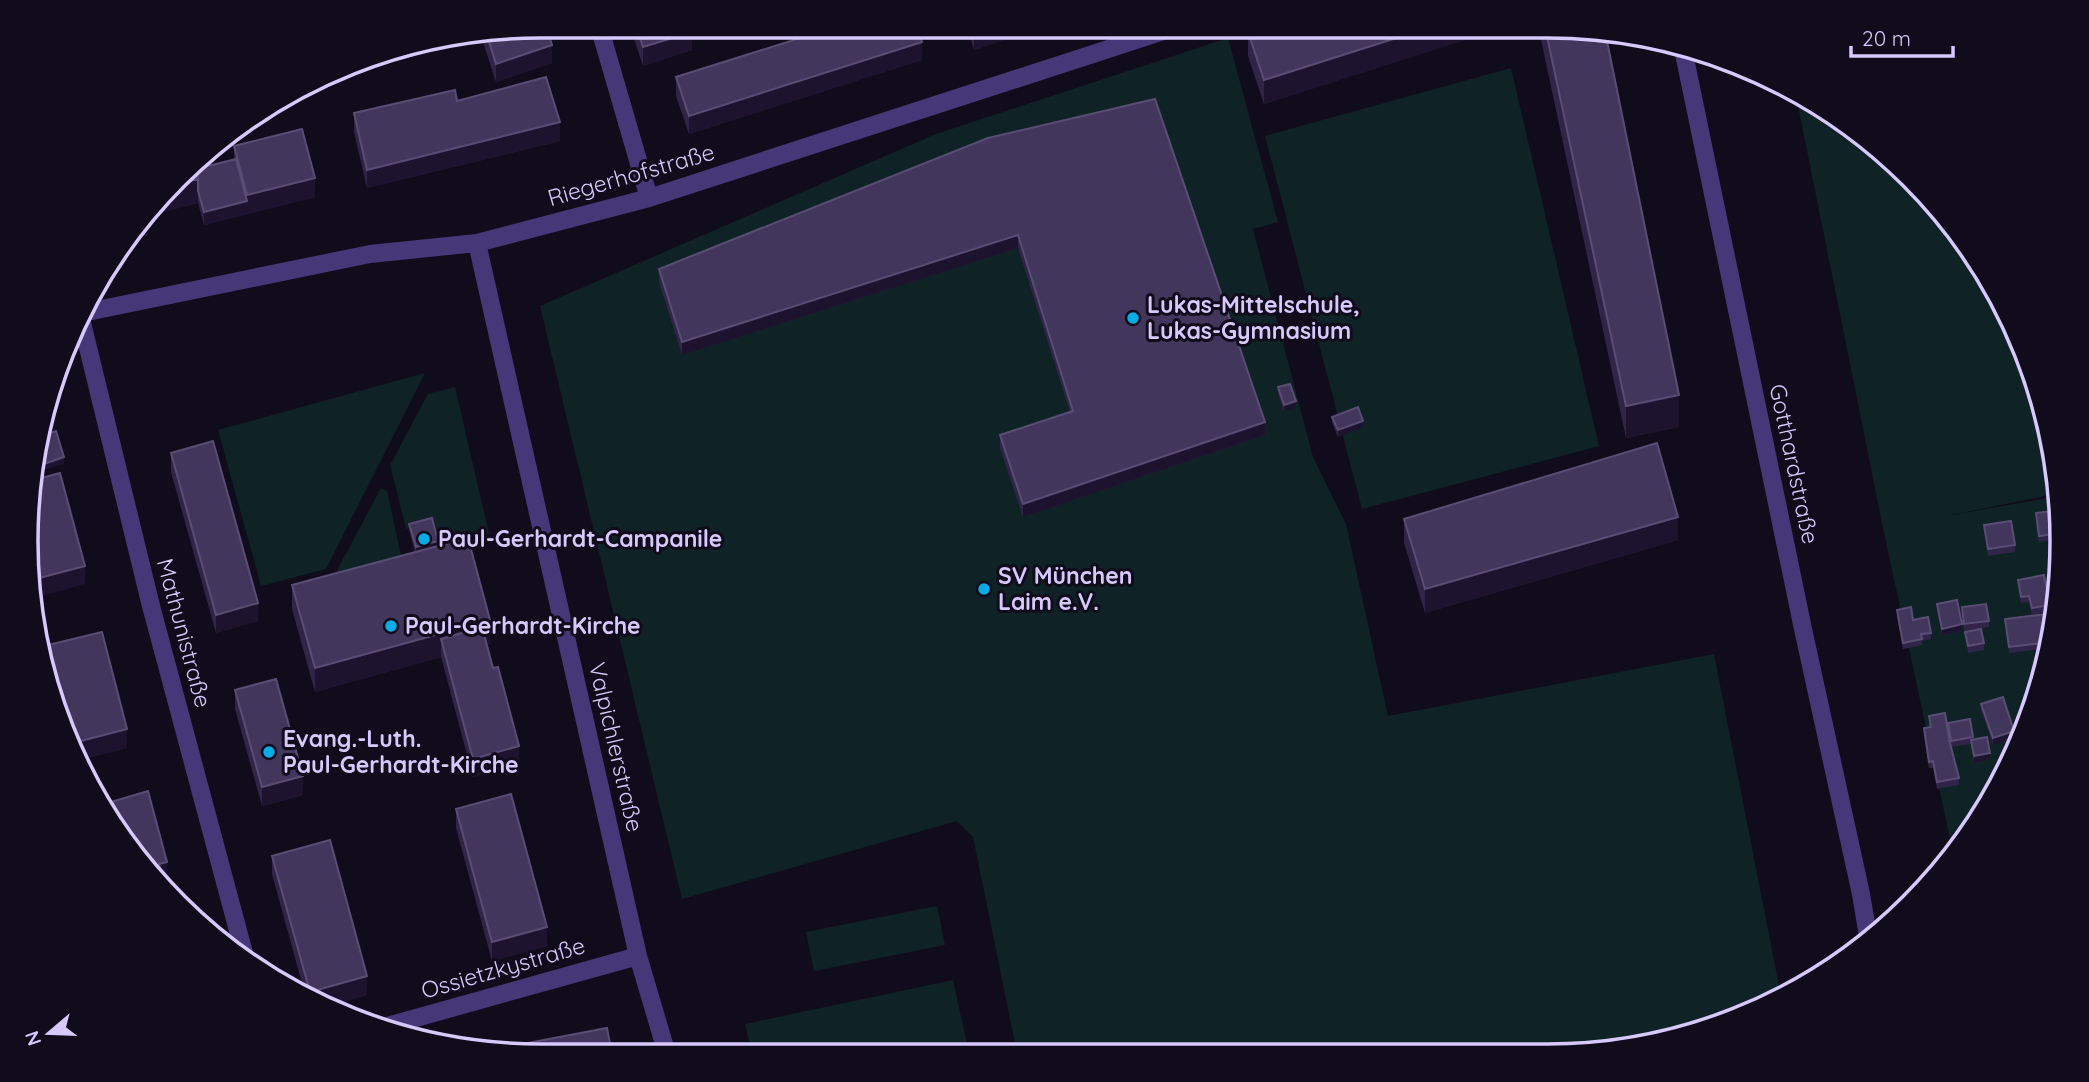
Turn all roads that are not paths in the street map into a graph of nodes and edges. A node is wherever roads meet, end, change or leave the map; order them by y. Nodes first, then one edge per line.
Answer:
1 (602, 38) edge
2 (1141, 38) edge
3 (1685, 58) edge
4 (649, 198) junction
5 (477, 243) junction
6 (95, 310) edge
7 (84, 332) edge
8 (1861, 894) junction
9 (1872, 925) edge
10 (1867, 929) edge
11 (242, 945) edge
12 (638, 956) junction
13 (399, 1023) edge
14 (664, 1044) edge

1 - 4 street
2 - 4 street, Riegerhofstraße
3 - 8 street, Gotthardstraße
4 - 5 street, Riegerhofstraße
5 - 6 street, Riegerhofstraße
5 - 12 street, Valpichlerstraße
7 - 11 street, Mathunistraße
8 - 9 street, Gotthardstraße
8 - 10 street, Gotthardstraße
12 - 13 street, Ossietzkystraße
12 - 14 street, Valpichlerstraße

